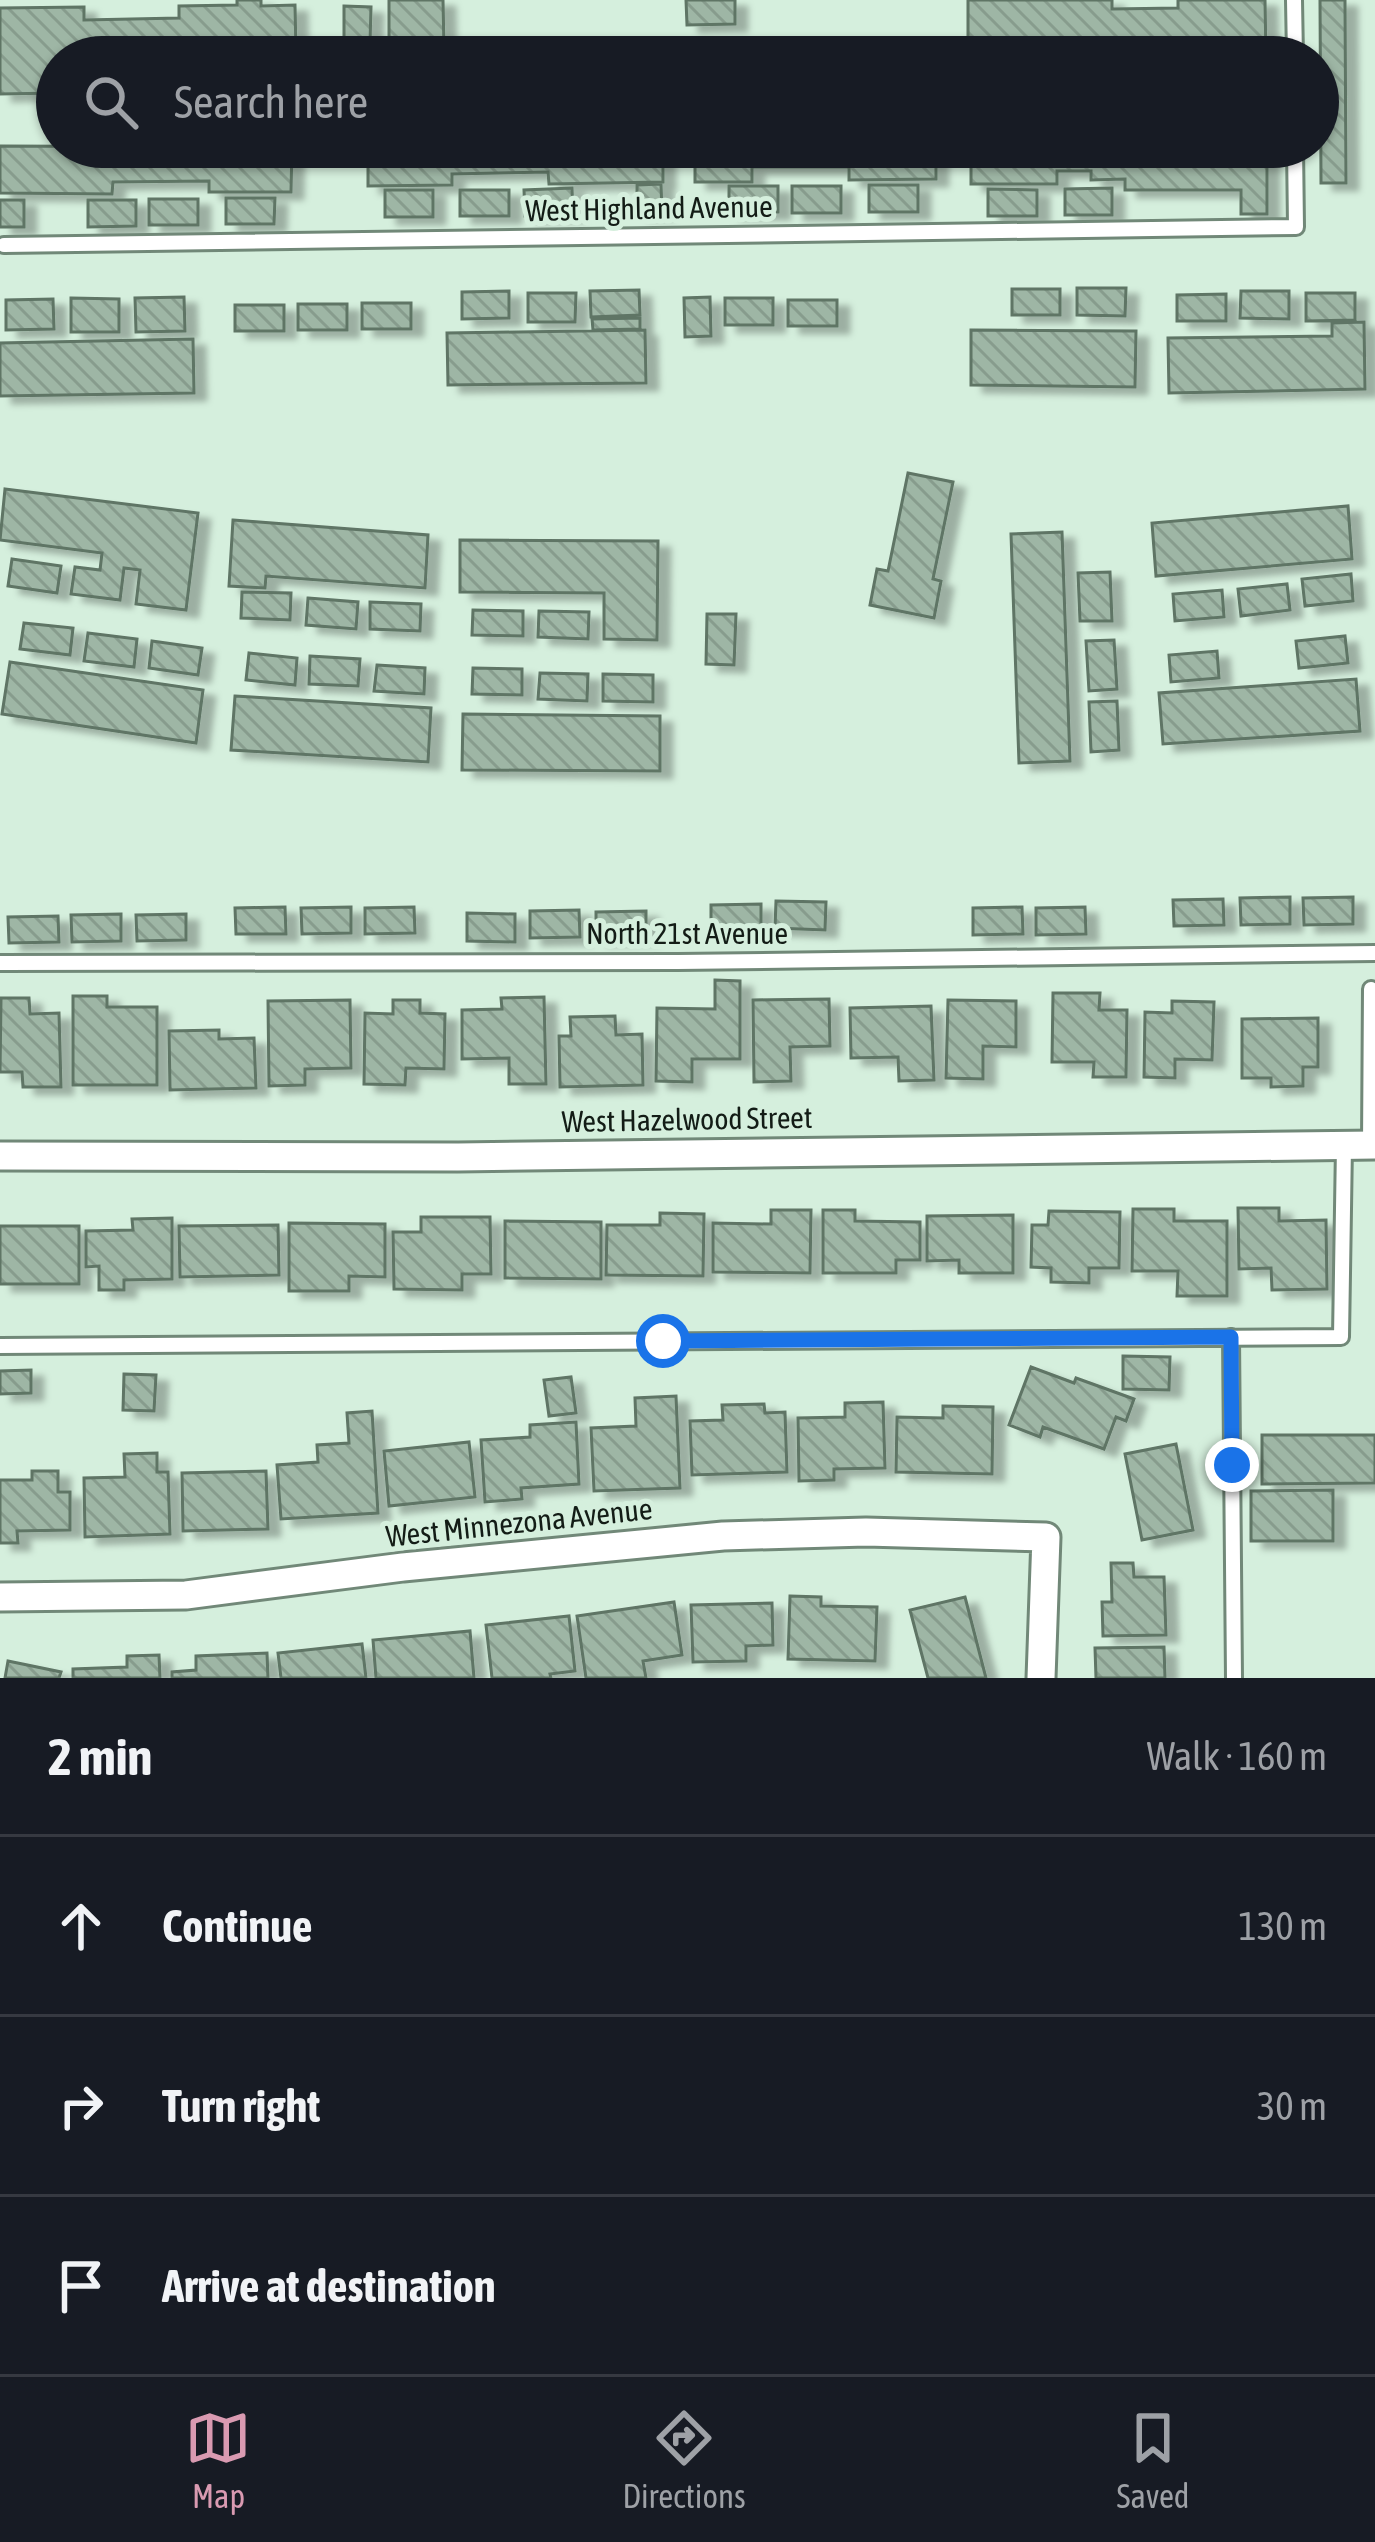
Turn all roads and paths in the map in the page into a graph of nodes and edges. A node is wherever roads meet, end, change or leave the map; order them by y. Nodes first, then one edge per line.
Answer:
1 (1294, 0) edge
2 (1294, 36) edge
3 (1295, 168) edge
4 (4, 245) dead end
5 (1375, 953) edge
6 (0, 963) edge
7 (1371, 989) dead end
8 (1363, 1145) edge
9 (0, 1156) edge
10 (1231, 1337) junction
11 (0, 1346) edge
12 (0, 1597) edge
13 (1041, 1678) edge
14 (1234, 1678) edge

1 - 2 lane
3 - 4 lane, West Highland Avenue
5 - 6 lane, North 21st Avenue
7 - 8 lane
8 - 9 street, West Hazelwood Street
8 - 10 lane
10 - 11 lane
10 - 14 lane
12 - 13 street, West Minnezona Avenue

